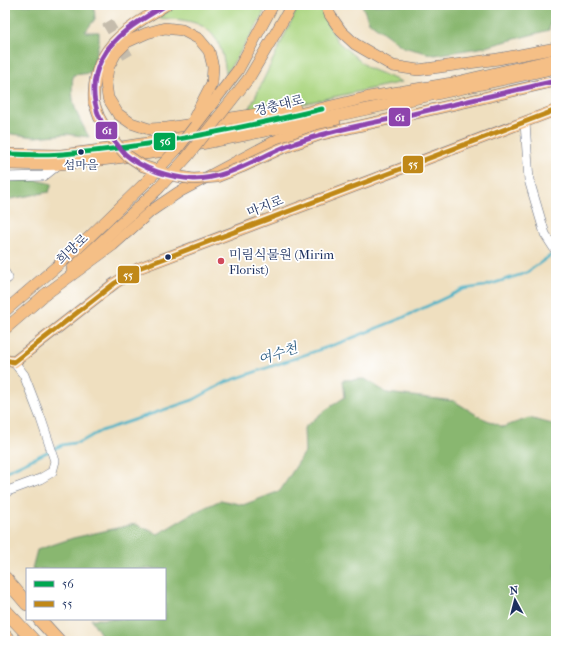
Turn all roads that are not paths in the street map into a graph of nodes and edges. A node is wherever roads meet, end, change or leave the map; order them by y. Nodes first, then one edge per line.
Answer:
1 (166, 5) edge
2 (273, 5) edge
3 (292, 5) edge
4 (326, 5) edge
5 (556, 48) edge
6 (556, 59) edge
7 (556, 68) edge
8 (556, 81) edge
9 (442, 94) junction
10 (369, 97) junction
11 (556, 110) edge
12 (525, 123) junction
13 (178, 148) junction
14 (5, 154) edge
15 (5, 164) edge
16 (59, 164) junction
17 (5, 176) edge
18 (556, 251) edge
19 (5, 273) edge
20 (5, 280) edge
21 (43, 296) junction
22 (5, 311) edge
23 (5, 329) edge
24 (10, 361) edge
25 (5, 492) edge
26 (5, 578) edge
27 (26, 603) edge
28 (5, 610) edge
29 (40, 620) edge
30 (5, 636) edge
31 (10, 641) edge
32 (34, 641) edge
33 (59, 641) edge

1 - 8 main road, bridge
2 - 13 main road, bridge
3 - 21 main road, 희망로, bridge
4 - 5 main road
6 - 10 main road, 경충대로
7 - 9 main road, 경충대로
9 - 16 main road, 경충대로
9 - 21 main road
10 - 13 main road, bridge
10 - 14 main road, 경충대로
11 - 12 main road, 마지로
12 - 18 street
12 - 24 main road, 마지로
13 - 22 main road, 희망로, bridge
15 - 16 main road, 경충대로
16 - 17 street
19 - 20 street
21 - 23 main road, 희망로
24 - 25 street
26 - 27 highway
28 - 32 highway
29 - 33 highway
30 - 31 highway

